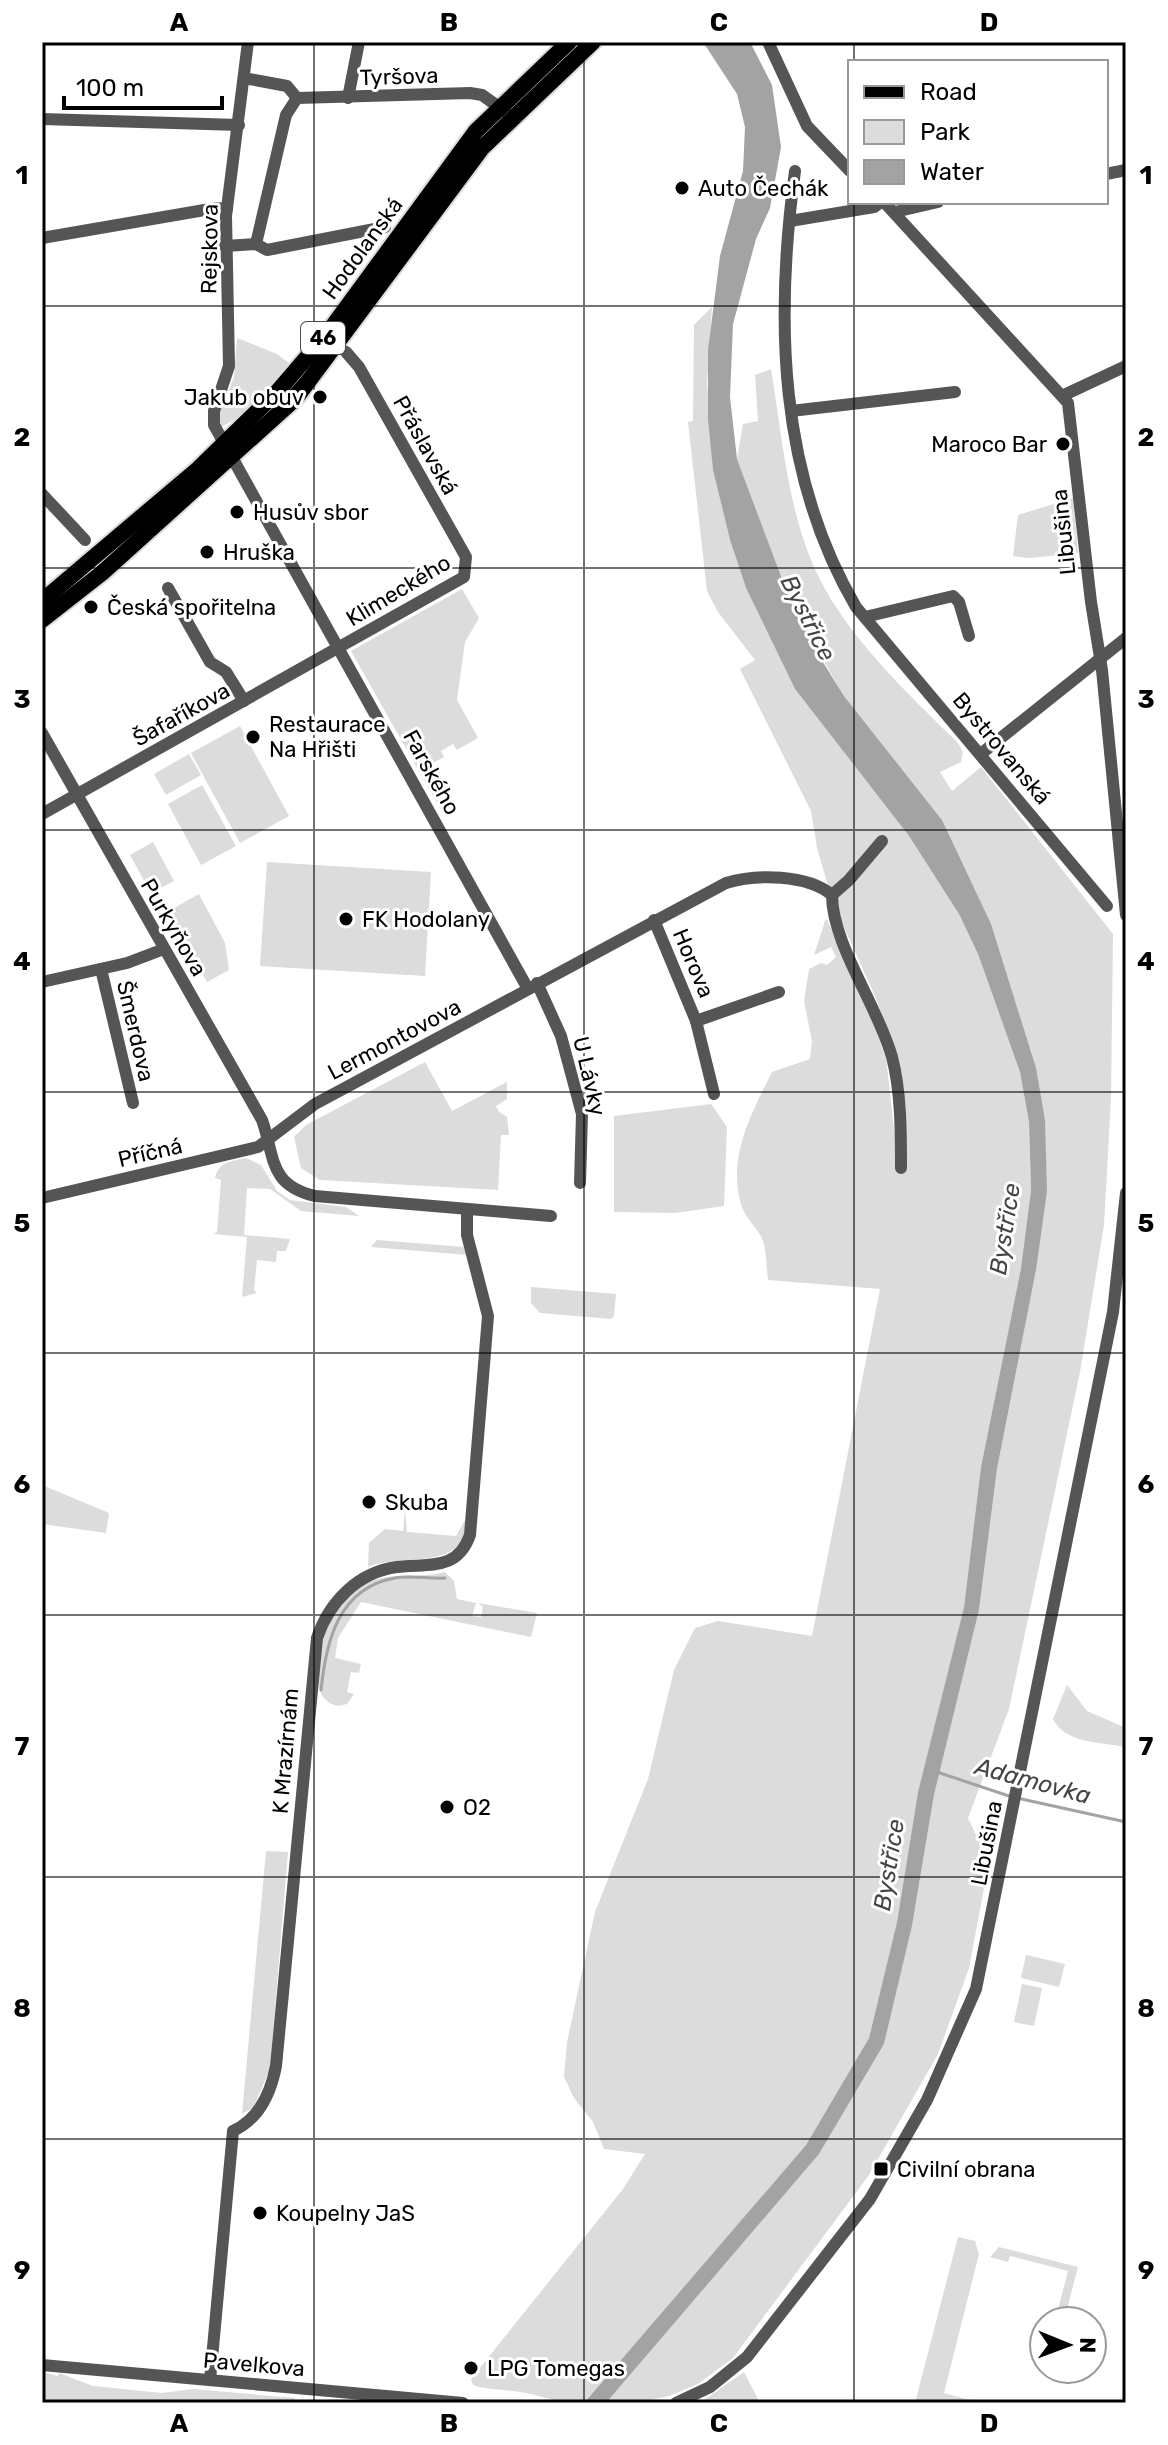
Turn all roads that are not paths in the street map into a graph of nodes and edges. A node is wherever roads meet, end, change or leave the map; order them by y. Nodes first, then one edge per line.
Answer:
1 (248, 42) edge
2 (359, 42) edge
3 (569, 42) edge
4 (593, 42) edge
5 (768, 42) edge
6 (244, 78) junction
7 (297, 98) junction
8 (348, 98) junction
9 (505, 111) junction
10 (42, 119) edge
11 (239, 125) junction
12 (848, 169) edge
13 (795, 171) dead end
14 (879, 204) edge
15 (885, 204) edge
16 (929, 204) edge
17 (227, 209) junction
18 (895, 212) junction
19 (790, 221) junction
20 (385, 227) dead end
21 (42, 238) edge
22 (256, 244) junction
23 (225, 246) junction
24 (346, 352) dead end
25 (1126, 366) edge
26 (955, 392) dead end
27 (1064, 395) junction
28 (791, 411) junction
29 (227, 452) junction
30 (42, 494) edge
31 (85, 540) dead end
32 (467, 559) joint
33 (168, 588) dead end
34 (42, 601) edge
35 (865, 617) junction
36 (42, 620) edge
37 (969, 636) dead end
38 (1126, 638) edge
39 (339, 648) junction
40 (1101, 659) junction
41 (244, 701) junction
42 (42, 733) edge
43 (982, 753) junction
44 (77, 795) junction
45 (42, 814) edge
46 (1121, 833) edge
47 (882, 841) dead end
48 (832, 895) junction
49 (1107, 906) dead end
50 (1126, 915) edge
51 (654, 920) junction
52 (164, 949) junction
53 (101, 969) junction
54 (42, 982) edge
55 (533, 986) junction
56 (779, 992) dead end
57 (696, 1021) junction
58 (714, 1094) dead end
59 (133, 1103) dead end
60 (267, 1143) junction
61 (901, 1168) dead end
62 (580, 1183) dead end
63 (1126, 1193) edge
64 (42, 1198) edge
65 (467, 1209) junction
66 (551, 1216) dead end
67 (42, 2365) edge
68 (210, 2380) junction
69 (463, 2403) edge
70 (676, 2403) edge

1 - 6 street, Rejskova
2 - 8 street
3 - 9 main road
4 - 9 main road
5 - 12 street
6 - 7 street, Tyršova
6 - 11 street, Rejskova
7 - 8 street, Tyršova
7 - 22 street
8 - 9 street, Tyršova
9 - 29 main road
10 - 11 street
11 - 17 street, Rejskova
13 - 19 street, Bystrovanská
14 - 19 street
15 - 18 street
16 - 18 street
17 - 21 street
17 - 23 street, Rejskova
18 - 27 street
19 - 28 street, Bystrovanská
20 - 22 street
22 - 23 street
23 - 29 street, Rejskova
24 - 32 street, Přáslavská
25 - 27 street
26 - 28 street
27 - 40 street, Libušina
28 - 35 street, Bystrovanská
29 - 34 main road
29 - 36 main road
29 - 39 street, Farského
30 - 31 street
32 - 39 street, Klimeckého
33 - 41 street
35 - 37 street
35 - 43 street, Bystrovanská
38 - 40 street
39 - 41 street, Šafaříkova
39 - 55 street, Farského
40 - 43 street
40 - 46 street, Libušina
41 - 44 street, Šafaříkova
42 - 44 street, Purkyňova
43 - 49 street, Bystrovanská
44 - 45 street, Šafaříkova
44 - 52 street, Purkyňova
46 - 50 street, Libušina
47 - 48 street
48 - 51 street, Lermontovova
48 - 61 street
51 - 55 street, Lermontovova
51 - 57 street, Horova
52 - 53 street
52 - 60 street, Purkyňova
53 - 54 street
53 - 59 street, Šmerdova
55 - 60 street, Lermontovova
55 - 62 street, U Lávky
56 - 57 street, Horova
57 - 58 street, Horova
60 - 64 street, Příčná
60 - 65 street
63 - 70 street, Libušina
65 - 66 street
65 - 68 street, K Mrazírnám
67 - 68 street, Pavelkova
68 - 69 street, Pavelkova

